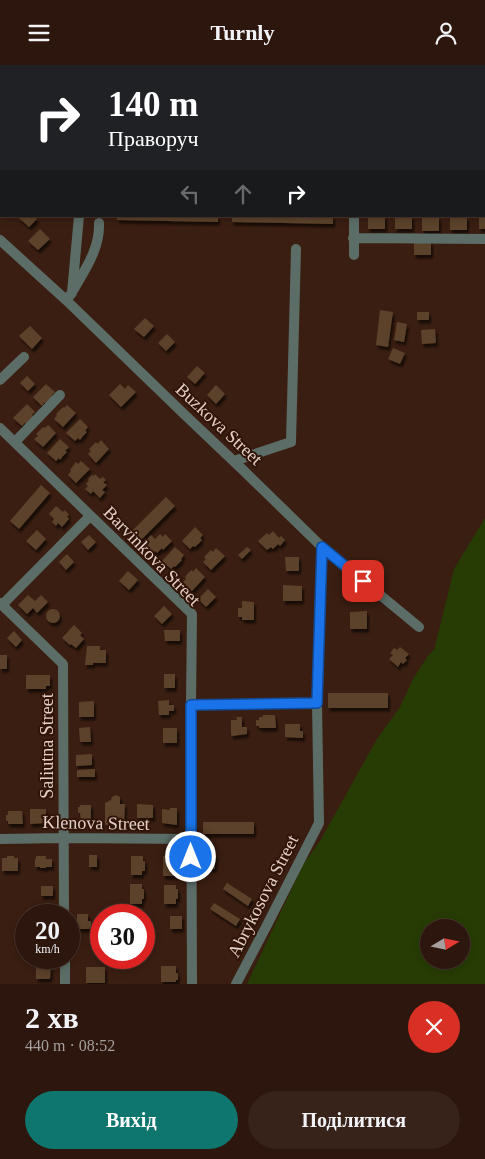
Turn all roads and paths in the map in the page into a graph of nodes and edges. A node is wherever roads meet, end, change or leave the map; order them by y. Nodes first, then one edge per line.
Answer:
1 (79, 217) edge
2 (354, 217) edge
3 (99, 223) dead end
4 (354, 238) junction
5 (485, 239) edge
6 (0, 240) edge
7 (296, 249) dead end
8 (354, 255) dead end
9 (69, 296) junction
10 (24, 357) dead end
11 (0, 380) edge
12 (60, 395) dead end
13 (0, 428) edge
14 (15, 442) junction
15 (234, 461) junction
16 (90, 516) junction
17 (322, 547) junction
18 (1, 604) edge
19 (419, 627) dead end
20 (317, 703) junction
21 (191, 705) junction
22 (64, 838) junction
23 (0, 839) edge
24 (191, 839) junction
25 (64, 904) edge
26 (64, 969) edge
27 (65, 984) edge
28 (192, 984) edge
29 (236, 984) edge

1 - 9 street
2 - 4 street
3 - 9 street
4 - 5 street
4 - 8 street
6 - 9 street, Buzkova Street
7 - 15 street
9 - 15 street, Buzkova Street
10 - 11 street
12 - 14 street
13 - 14 street, Barvinkova Street
14 - 16 street, Barvinkova Street
15 - 17 street, Buzkova Street
16 - 18 street
16 - 21 street, Barvinkova Street
17 - 19 street, Buzkova Street
17 - 20 street
18 - 22 street, Saliutna Street
20 - 21 street
20 - 29 street, Abrykosova Street
21 - 24 street, Barvinkova Street
22 - 23 street, Klenova Street
22 - 24 street, Klenova Street
22 - 25 street, Saliutna Street
24 - 28 street, Barvinkova Street
26 - 27 street

